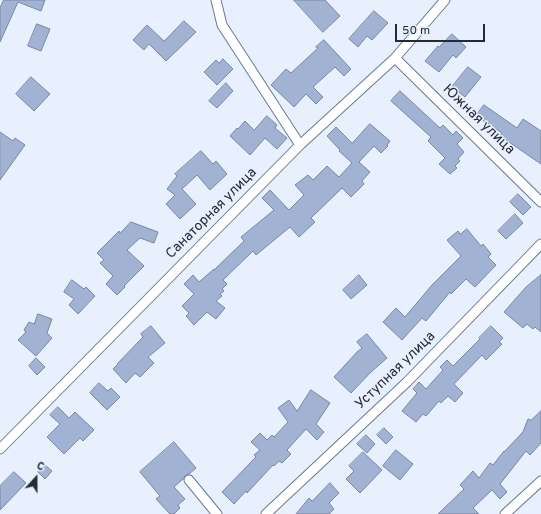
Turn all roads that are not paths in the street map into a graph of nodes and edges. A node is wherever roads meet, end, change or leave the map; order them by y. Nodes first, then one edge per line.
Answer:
1 (216, 0) edge
2 (445, 0) edge
3 (394, 58) junction
4 (300, 145) junction
5 (541, 202) edge
6 (541, 244) edge
7 (0, 449) edge
8 (189, 480) dead end
9 (541, 481) edge
10 (218, 514) edge
11 (266, 514) edge
12 (505, 514) edge

1 - 4 street
2 - 3 street, Санаторная улица
3 - 4 street, Санаторная улица
3 - 5 street, Южная улица
4 - 7 street, Санаторная улица
6 - 11 street, Уступная улица
8 - 10 street
9 - 12 street

